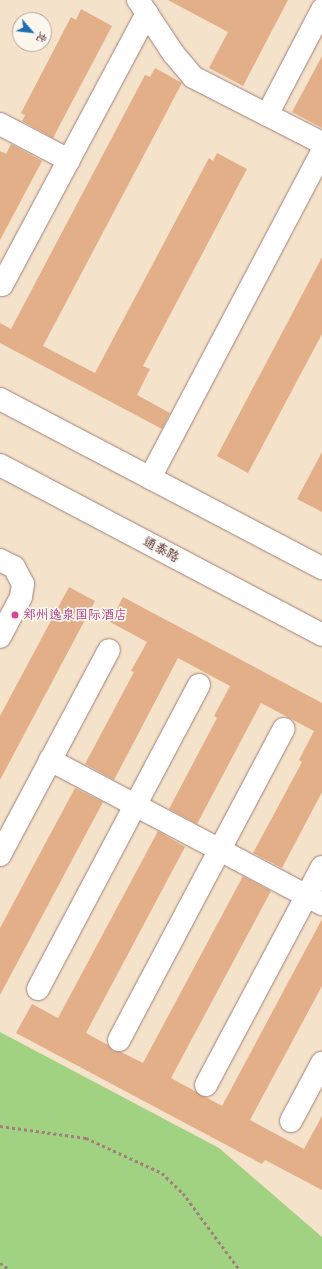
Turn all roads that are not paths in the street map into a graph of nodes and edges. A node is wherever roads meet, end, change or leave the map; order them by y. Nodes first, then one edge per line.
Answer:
1 (143, 7) edge
2 (322, 10) edge
3 (267, 115) junction
4 (0, 124) edge
5 (322, 143) edge
6 (322, 152) edge
7 (69, 160) junction
8 (2, 285) dead end
9 (0, 399) edge
10 (0, 465) edge
11 (150, 478) junction
12 (0, 560) edge
13 (322, 568) edge
14 (322, 635) edge
15 (0, 637) edge
16 (109, 650) dead end
17 (199, 685) dead end
18 (284, 729) dead end
19 (50, 760) junction
20 (135, 805) junction
21 (219, 850) junction
22 (0, 855) edge
23 (322, 867) edge
24 (314, 900) edge
25 (38, 989) dead end
26 (119, 1040) dead end
27 (322, 1063) edge
28 (206, 1085) dead end
29 (292, 1121) dead end

1 - 3 street
1 - 7 street
2 - 3 street
3 - 5 street
4 - 7 street
6 - 11 street
7 - 8 street
9 - 11 street
10 - 14 street, 通泰路
11 - 13 street
12 - 15 street
16 - 19 street
17 - 20 street
18 - 21 street
19 - 20 street
19 - 22 street
20 - 21 street
20 - 25 street
21 - 24 street
21 - 26 street
23 - 24 street
24 - 28 street
27 - 29 street

